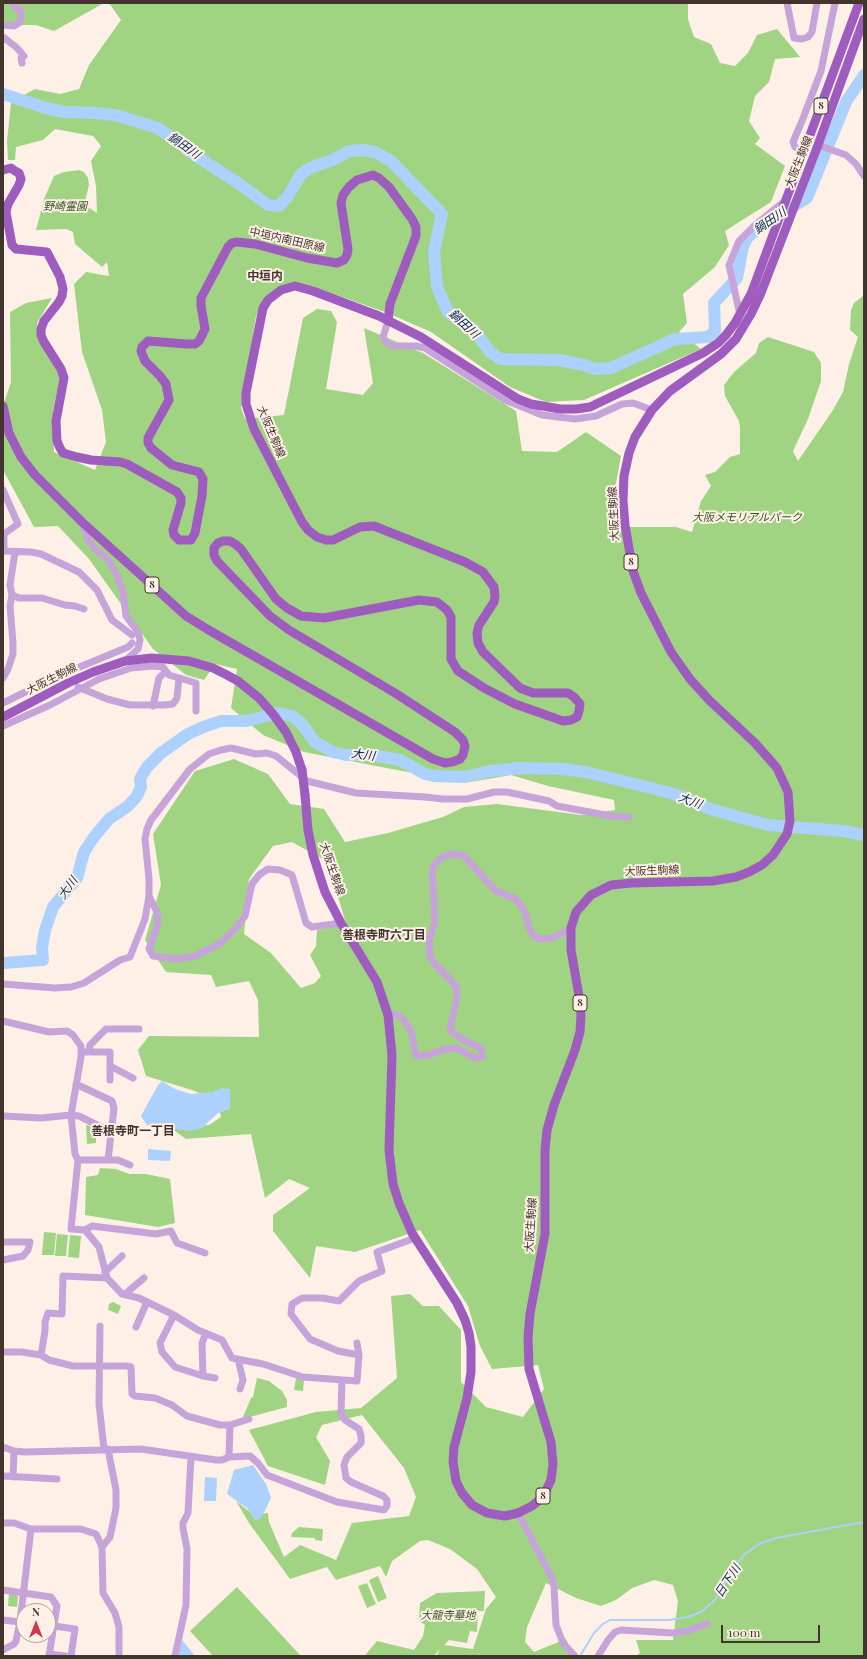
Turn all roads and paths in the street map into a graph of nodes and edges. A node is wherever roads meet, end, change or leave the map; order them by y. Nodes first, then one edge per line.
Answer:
1 (12, 3) edge
2 (788, 3) edge
3 (817, 3) edge
4 (834, 3) edge
5 (859, 3) edge
6 (864, 19) edge
7 (3, 25) edge
8 (3, 37) edge
9 (22, 63) dead end
10 (821, 146) junction
11 (804, 153) junction
12 (3, 170) edge
13 (864, 176) edge
14 (784, 204) junction
15 (740, 315) junction
16 (388, 320) junction
17 (3, 406) edge
18 (652, 410) junction
19 (3, 490) edge
20 (82, 522) junction
21 (3, 551) edge
22 (15, 552) junction
23 (12, 595) junction
24 (84, 609) dead end
25 (132, 635) dead end
26 (132, 643) dead end
27 (125, 661) junction
28 (166, 671) junction
29 (3, 678) edge
30 (179, 678) junction
31 (78, 687) junction
32 (3, 703) edge
33 (153, 706) junction
34 (196, 711) dead end
35 (3, 717) edge
36 (3, 726) edge
37 (629, 817) dead end
38 (148, 896) junction
39 (341, 923) junction
40 (571, 928) junction
41 (3, 984) edge
42 (388, 1015) junction
43 (3, 1021) edge
44 (139, 1029) dead end
45 (85, 1052) junction
46 (110, 1066) junction
47 (133, 1078) dead end
48 (110, 1080) dead end
49 (76, 1084) junction
50 (71, 1115) junction
51 (3, 1116) edge
52 (111, 1132) junction
53 (78, 1160) junction
54 (108, 1160) junction
55 (130, 1165) dead end
56 (84, 1230) junction
57 (414, 1236) junction
58 (3, 1242) edge
59 (205, 1253) dead end
60 (122, 1256) dead end
61 (3, 1260) edge
62 (106, 1275) junction
63 (144, 1278) dead end
64 (125, 1294) junction
65 (147, 1302) junction
66 (174, 1315) junction
67 (100, 1326) dead end
68 (136, 1326) dead end
69 (206, 1333) junction
70 (357, 1343) dead end
71 (3, 1352) edge
72 (41, 1355) junction
73 (359, 1355) junction
74 (238, 1359) junction
75 (99, 1366) junction
76 (203, 1376) junction
77 (215, 1378) dead end
78 (342, 1380) junction
79 (240, 1389) dead end
80 (249, 1419) dead end
81 (230, 1425) junction
82 (4, 1448) edge
83 (106, 1449) junction
84 (14, 1451) junction
85 (190, 1457) junction
86 (229, 1457) junction
87 (3, 1476) edge
88 (13, 1477) junction
89 (57, 1479) dead end
90 (518, 1514) junction
91 (3, 1523) edge
92 (31, 1528) junction
93 (102, 1547) junction
94 (3, 1590) edge
95 (23, 1593) junction
96 (22, 1603) edge
97 (55, 1603) edge
98 (3, 1620) edge
99 (16, 1622) edge
100 (707, 1624) dead end
101 (56, 1626) edge
102 (16, 1641) edge
103 (51, 1643) edge
104 (3, 1650) edge
105 (49, 1655) edge
106 (65, 1656) edge
107 (71, 1656) edge
108 (119, 1656) edge
109 (174, 1656) edge
110 (574, 1656) edge
111 (598, 1656) edge

1 - 7 street
2 - 3 street
4 - 11 street
5 - 11 main road, 大阪生駒線 / 8
6 - 10 main road, 大阪生駒線 / 8
8 - 9 street
10 - 13 street
10 - 18 main road, 大阪生駒線 / 8
11 - 14 main road, 大阪生駒線 / 8
12 - 16 main road, 中垣内南田原線
14 - 15 main road, 大阪生駒線 / 8
14 - 15 street
15 - 16 main road, 大阪生駒線 / 8
16 - 18 street
16 - 20 main road, 大阪生駒線 / 8
17 - 20 main road, 大阪生駒線 / 8
18 - 40 main road, 大阪生駒線 / 8
19 - 21 street
20 - 27 street
21 - 22 street
22 - 23 street
22 - 25 street
23 - 24 street
23 - 29 street
26 - 32 street
27 - 35 main road, 大阪生駒線 / 8
27 - 39 main road, 大阪生駒線 / 8, bridge
28 - 30 street
28 - 31 street
28 - 33 street
30 - 33 street
30 - 34 street
31 - 33 street
31 - 36 street
37 - 38 street
38 - 39 street
38 - 41 street
39 - 42 main road, 大阪生駒線 / 8
40 - 42 street
40 - 90 main road, 大阪生駒線 / 8
42 - 57 main road, 大阪生駒線 / 8
43 - 45 street
44 - 45 street
45 - 46 street
45 - 49 street
46 - 47 street
46 - 48 street
49 - 50 street
49 - 52 street
50 - 51 street
50 - 52 street
50 - 53 street
52 - 54 street
53 - 54 street
53 - 56 street
54 - 55 street
56 - 59 street
56 - 62 street
57 - 73 street
57 - 90 main road, 大阪生駒線 / 8
58 - 61 street
60 - 62 street
62 - 64 street
62 - 72 street
63 - 64 street
64 - 65 street
65 - 66 street
65 - 68 street
66 - 69 street
66 - 76 street
67 - 75 street
69 - 74 street
69 - 76 street
70 - 73 street
71 - 72 street
72 - 75 street
73 - 78 street
74 - 78 street
74 - 79 street
75 - 81 street
75 - 83 street
76 - 77 street
78 - 86 street
80 - 81 street
81 - 86 street
82 - 84 street
83 - 84 street
83 - 85 street
83 - 93 street
84 - 88 street
85 - 86 street
85 - 109 street
87 - 88 street
88 - 89 street
90 - 110 street
91 - 92 street
92 - 93 street
92 - 95 street
93 - 108 street
94 - 95 street
95 - 96 street
95 - 97 street
98 - 99 street
100 - 111 street
101 - 107 street
102 - 104 street
103 - 105 street
105 - 106 street

